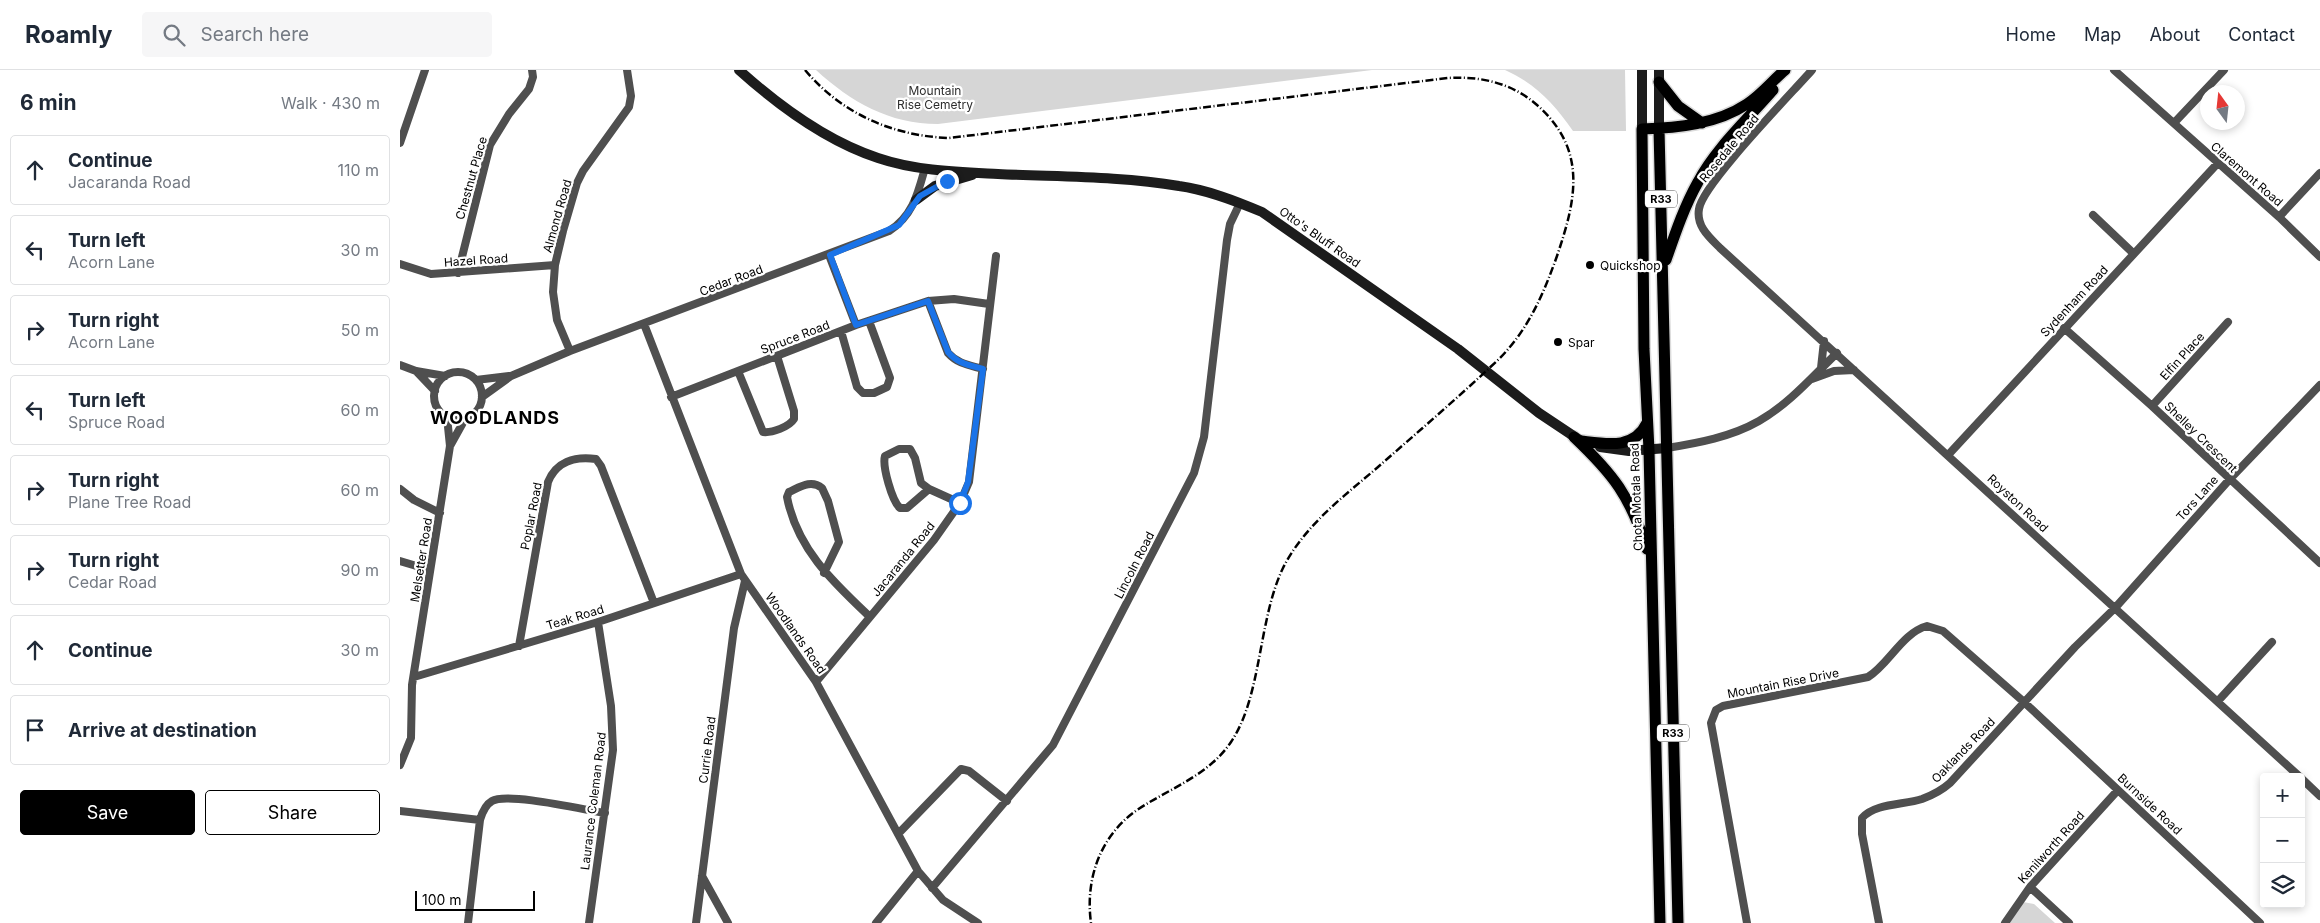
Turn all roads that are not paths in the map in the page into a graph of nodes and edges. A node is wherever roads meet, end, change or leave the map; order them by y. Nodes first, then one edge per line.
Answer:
1 (425, 70) edge
2 (532, 70) edge
3 (627, 70) edge
4 (738, 70) edge
5 (1642, 70) edge
6 (1659, 70) edge
7 (1785, 70) edge
8 (1791, 70) edge
9 (1812, 70) edge
10 (2114, 70) edge
11 (2224, 70) edge
12 (1659, 82) junction
13 (1702, 123) junction
14 (2174, 123) junction
15 (1642, 129) junction
16 (1659, 129) junction
17 (400, 143) edge
18 (2217, 164) junction
19 (925, 168) junction
20 (983, 173) junction
21 (2320, 173) edge
22 (916, 200) junction
23 (1240, 203) junction
24 (2093, 215) dead end
25 (2279, 217) junction
26 (1720, 248) joint
27 (2133, 253) junction
28 (830, 255) junction
29 (996, 256) dead end
30 (2320, 256) edge
31 (400, 264) edge
32 (555, 265) junction
33 (1663, 269) junction
34 (458, 273) junction
35 (928, 301) junction
36 (989, 304) junction
37 (869, 321) junction
38 (2228, 322) dead end
39 (644, 324) junction
40 (856, 325) junction
41 (2064, 328) junction
42 (841, 331) junction
43 (1824, 341) junction
44 (570, 351) junction
45 (1837, 353) junction
46 (777, 356) junction
47 (400, 365) edge
48 (1821, 368) junction
49 (983, 369) junction
50 (1854, 370) junction
51 (738, 371) junction
52 (416, 372) junction
53 (444, 376) junction
54 (511, 376) junction
55 (476, 380) junction
56 (1809, 380) junction
57 (2320, 385) edge
58 (435, 392) junction
59 (482, 397) junction
60 (671, 397) junction
61 (2152, 406) junction
62 (447, 417) junction
63 (464, 419) junction
64 (1647, 423) junction
65 (1578, 439) junction
66 (450, 446) junction
67 (1667, 448) junction
68 (1649, 450) junction
69 (1949, 454) junction
70 (2229, 480) junction
71 (400, 489) edge
72 (929, 489) junction
73 (960, 503) junction
74 (440, 513) junction
75 (400, 561) edge
76 (1652, 562) junction
77 (2320, 563) edge
78 (430, 570) junction
79 (824, 572) junction
80 (743, 578) junction
81 (654, 602) junction
82 (2115, 608) junction
83 (870, 617) junction
84 (598, 622) junction
85 (2272, 642) dead end
86 (519, 646) junction
87 (414, 678) junction
88 (816, 682) junction
89 (2218, 701) junction
90 (2024, 702) junction
91 (400, 765) edge
92 (2296, 773) edge
93 (2305, 782) edge
94 (2118, 790) junction
95 (2320, 796) edge
96 (1007, 801) junction
97 (400, 811) edge
98 (605, 813) junction
99 (480, 820) junction
100 (898, 834) junction
101 (918, 871) junction
102 (702, 876) junction
103 (2030, 887) junction
104 (932, 888) junction
105 (468, 923) edge
106 (589, 923) edge
107 (696, 923) edge
108 (728, 923) edge
109 (876, 923) edge
110 (978, 923) edge
111 (1660, 923) edge
112 (1678, 923) edge
113 (1747, 923) edge
114 (1879, 923) edge
115 (2005, 923) edge
116 (2069, 923) edge
117 (2260, 923) edge

1 - 17 street
2 - 34 street, Chestnut Place
3 - 32 street, Almond Road
4 - 19 main road, Otto's Bluff Road
5 - 15 main road, Chota Motala Road
6 - 12 main road
7 - 13 main road
8 - 33 main road
9 - 26 street, Rosedale Road
10 - 14 street, Claremont Road
11 - 14 street
12 - 13 main road
12 - 16 main road
13 - 16 main road
14 - 18 street, Claremont Road
15 - 16 main road
15 - 64 main road, Chota Motala Road / R33
16 - 33 main road, R33
18 - 25 street, Claremont Road
18 - 27 street, Sydenham Road
19 - 20 main road, Otto's Bluff Road
19 - 22 street, Cedar Road
20 - 22 main road
20 - 23 main road, Otto's Bluff Road
21 - 25 street
22 - 28 street, Cedar Road
23 - 65 main road, Otto's Bluff Road
23 - 96 street, Lincoln Road
24 - 27 street
25 - 30 street, Claremont Road
26 - 43 street, Royston Road
27 - 41 street, Sydenham Road
28 - 39 street, Cedar Road
28 - 40 street
29 - 36 street, Jacaranda Road
31 - 34 street, Hazel Road
32 - 34 street, Hazel Road
32 - 44 street, Almond Road
33 - 67 main road, R33
35 - 36 street, Spruce Road
35 - 37 street, Spruce Road
35 - 49 street
36 - 49 street, Jacaranda Road
37 - 40 street, Spruce Road
37 - 42 street
38 - 61 street, Elfin Place
39 - 44 street, Cedar Road
39 - 60 street, Woodlands Road
40 - 42 street, Spruce Road
41 - 61 street, Shelley Crescent
41 - 69 street, Sydenham Road
42 - 46 street, Spruce Road
43 - 45 street, Royston Road
43 - 48 street
44 - 54 street, Cedar Road
45 - 48 street, Otto's Bluff Road
45 - 50 street, Royston Road
46 - 51 street, Spruce Road
46 - 51 street
47 - 52 street
48 - 56 street, Otto's Bluff Road
49 - 73 street, Jacaranda Road
50 - 56 street
50 - 69 street, Royston Road
51 - 60 street, Spruce Road
52 - 53 street
52 - 58 street
53 - 55 street
53 - 58 street
54 - 55 street, Cedar Road
54 - 59 street, Cedar Road
55 - 59 street
56 - 67 street, Otto's Bluff Road
57 - 70 street, Tors Lane
58 - 62 street
59 - 63 street
60 - 80 street, Woodlands Road
61 - 70 street, Shelley Crescent
62 - 63 street
62 - 66 street, Melsetter Road
63 - 66 street, Melsetter Road
64 - 65 main road
64 - 68 main road, Chota Motala Road / R33
65 - 68 main road, Otto's Bluff Road
65 - 76 main road
66 - 74 street, Melsetter Road
67 - 68 main road, Otto's Bluff Road
67 - 112 main road, R33
68 - 76 main road, Chota Motala Road / R33
69 - 82 street, Royston Road
70 - 77 street, Shelley Crescent
70 - 82 street, Tors Lane
71 - 74 street
72 - 72 street
72 - 73 street
73 - 83 street, Jacaranda Road
74 - 78 street, Melsetter Road
75 - 78 street
76 - 111 main road, Chota Motala Road / R33
78 - 87 street, Melsetter Road
79 - 79 street
79 - 83 street
80 - 81 street, Teak Road
80 - 88 street, Woodlands Road
80 - 102 street, Currie Road
81 - 84 street, Teak Road
81 - 86 street, Poplar Road
82 - 89 street, Royston Road
82 - 90 street, Oaklands Road
83 - 88 street, Jacaranda Road
84 - 86 street, Teak Road
84 - 98 street, Laurance Coleman Road
85 - 89 street
86 - 87 street, Teak Road
87 - 91 street, Melsetter Road
88 - 100 street, Woodlands Road
89 - 92 street, Royston Road
90 - 94 street, Burnside Road
90 - 113 street, Mountain Rise Drive
90 - 114 street, Oaklands Road
93 - 95 street, Royston Road
94 - 103 street, Kenilworth Road
94 - 117 street, Burnside Road
96 - 100 street
96 - 104 street, Lincoln Road
97 - 99 street
98 - 99 street
98 - 106 street, Laurance Coleman Road
99 - 105 street
100 - 101 street, Woodlands Road
101 - 104 street, Woodlands Road
101 - 109 street
102 - 107 street, Currie Road
102 - 108 street
103 - 115 street, Kenilworth Road
103 - 116 street
104 - 110 street, Woodlands Road

